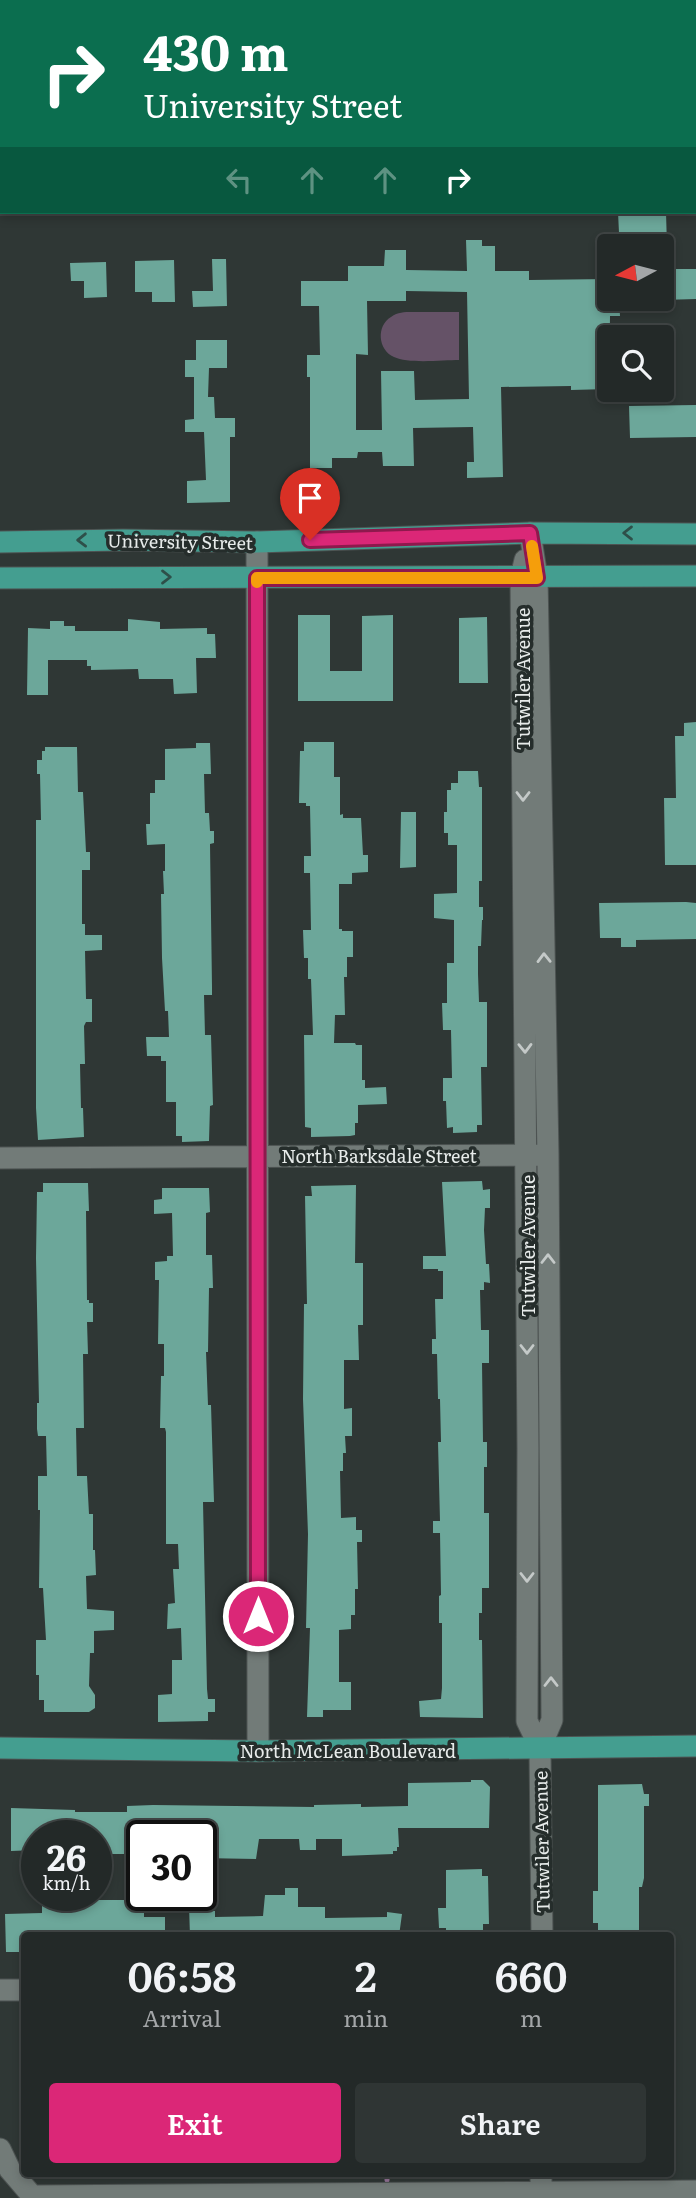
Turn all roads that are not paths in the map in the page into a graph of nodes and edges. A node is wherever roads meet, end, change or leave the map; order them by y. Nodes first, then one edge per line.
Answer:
1 (530, 533) junction
2 (696, 534) edge
3 (0, 542) edge
4 (257, 542) junction
5 (696, 576) edge
6 (529, 577) junction
7 (0, 578) edge
8 (257, 578) junction
9 (537, 1155) junction
10 (259, 1156) junction
11 (0, 1157) edge
12 (550, 1447) junction
13 (528, 1448) junction
14 (696, 1746) edge
15 (0, 1748) edge
16 (540, 1748) junction
17 (258, 1751) junction
18 (542, 1932) edge
19 (0, 1990) edge
20 (21, 1990) edge
21 (0, 2149) edge
22 (541, 2188) edge
23 (696, 2191) edge
24 (34, 2197) edge

2 -> 1 main road, University Street
1 - 4 main road, University Street
1 - 6 street, Tutwiler Avenue
4 -> 3 main road, University Street
4 - 8 street
5 - 6 main road, University Street
6 - 8 main road, University Street
6 - 9 street, Tutwiler Avenue
7 -> 8 main road, University Street
8 - 10 street
9 - 10 street, North Barksdale Street
12 -> 9 street, Tutwiler Avenue
9 -> 13 street, Tutwiler Avenue
10 - 11 street, North Barksdale Street
10 - 17 street
12 - 13 street
16 -> 12 street, Tutwiler Avenue
13 -> 16 street, Tutwiler Avenue
14 - 16 main road, North McLean Boulevard
15 - 17 main road, North McLean Boulevard
16 - 17 main road, North McLean Boulevard
16 - 18 street, Tutwiler Avenue
19 - 20 street
21 - 24 street
22 - 23 street
22 - 24 street

